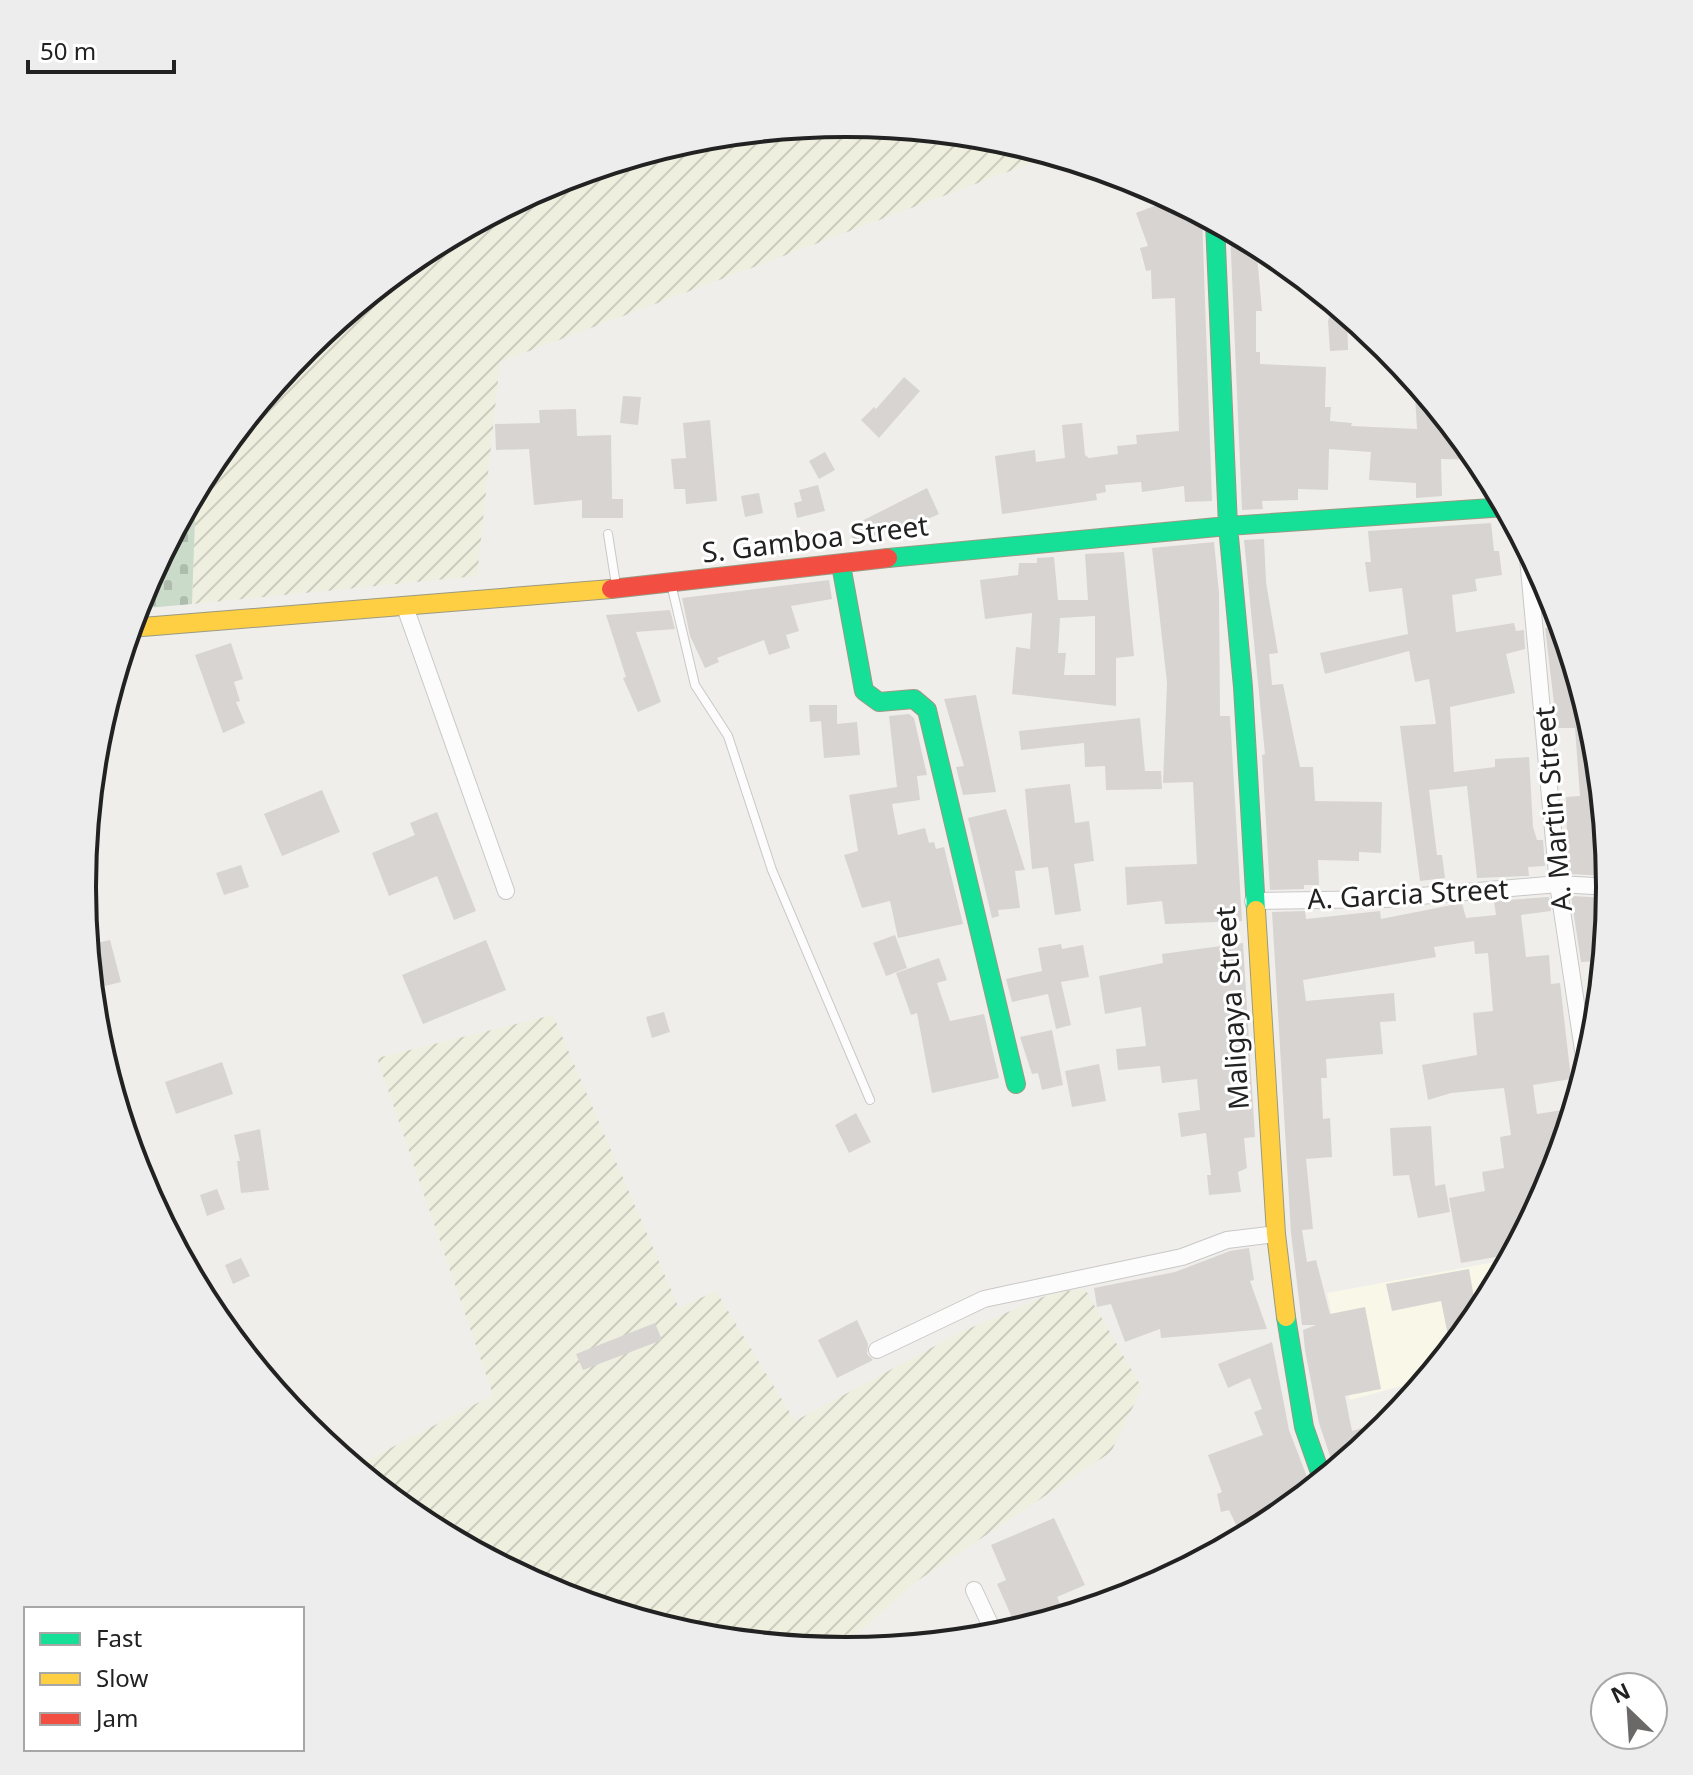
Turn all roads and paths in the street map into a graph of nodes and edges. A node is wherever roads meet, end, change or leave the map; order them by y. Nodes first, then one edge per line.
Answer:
1 (1216, 234) edge
2 (1493, 508) edge
3 (1228, 526) junction
4 (608, 534) dead end
5 (841, 565) junction
6 (1530, 578) edge
7 (671, 584) junction
8 (616, 586) junction
9 (405, 607) junction
10 (143, 627) edge
11 (1558, 884) junction
12 (1597, 886) edge
13 (506, 891) dead end
14 (1253, 901) junction
15 (1581, 1040) edge
16 (1016, 1084) dead end
17 (870, 1100) dead end
18 (1276, 1234) junction
19 (877, 1350) dead end
20 (1319, 1470) edge
21 (974, 1590) dead end
22 (990, 1624) edge

1 - 3 street, Maligaya Street
2 - 3 street, S. Gamboa Street
3 - 5 street, S. Gamboa Street
3 - 14 street, Maligaya Street
4 - 8 lane
5 - 7 street, S. Gamboa Street
5 - 16 street
6 - 11 street, A. Martin Street
7 - 8 street, S. Gamboa Street
7 - 17 lane
8 - 9 street, S. Gamboa Street
9 - 10 street, S. Gamboa Street
9 - 13 street
11 - 12 street, A. Garcia Street
11 - 14 street, A. Garcia Street
11 - 15 street, A. Martin Street
14 - 18 street, Maligaya Street
18 - 19 street
18 - 20 street, Maligaya Street
21 - 22 street

